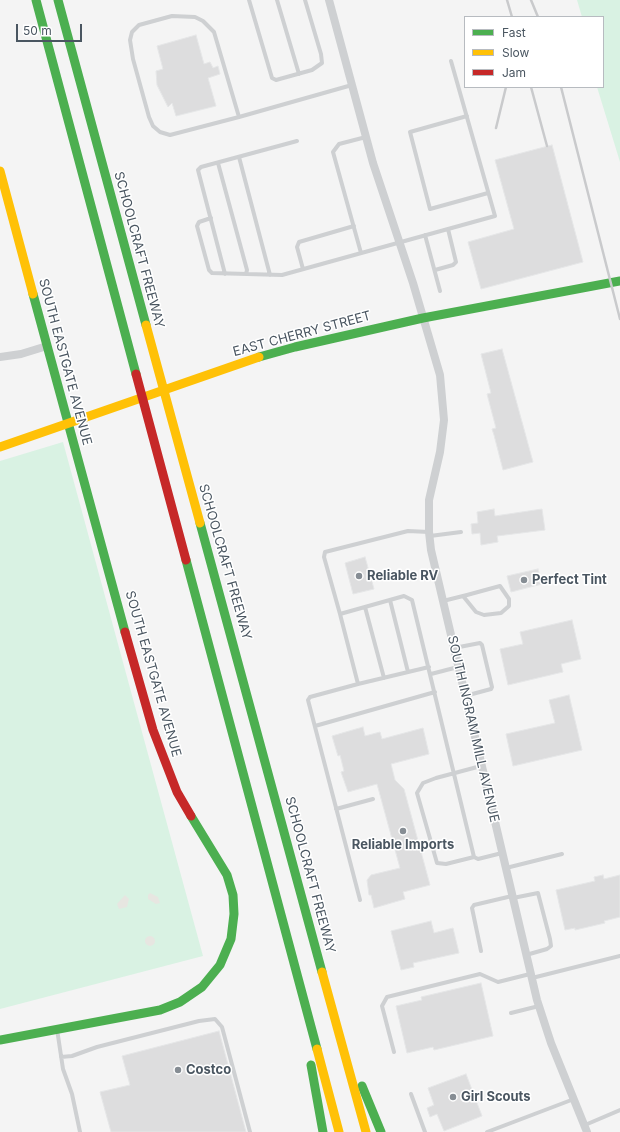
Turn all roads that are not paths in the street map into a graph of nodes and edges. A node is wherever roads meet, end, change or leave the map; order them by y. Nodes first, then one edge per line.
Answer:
1 (36, 0) edge
2 (58, 0) edge
3 (249, 0) edge
4 (277, 0) edge
5 (305, 0) edge
6 (329, 0) edge
7 (451, 61) dead end
8 (298, 74) junction
9 (352, 85) junction
10 (467, 116) junction
11 (239, 117) junction
12 (366, 137) junction
13 (297, 141) dead end
14 (239, 157) junction
15 (218, 163) junction
16 (0, 171) edge
17 (488, 193) junction
18 (211, 218) junction
19 (354, 226) junction
20 (448, 229) junction
21 (425, 235) junction
22 (399, 242) junction
23 (361, 253) junction
24 (304, 269) junction
25 (435, 270) junction
26 (225, 274) junction
27 (246, 274) junction
28 (270, 275) junction
29 (620, 281) edge
30 (440, 290) dead end
31 (423, 318) junction
32 (47, 346) junction
33 (0, 356) edge
34 (67, 423) junction
35 (0, 447) edge
36 (461, 532) dead end
37 (429, 534) junction
38 (463, 596) junction
39 (390, 600) junction
40 (442, 601) junction
41 (365, 607) junction
42 (340, 614) junction
43 (454, 648) junction
44 (458, 666) junction
45 (429, 667) junction
46 (408, 672) junction
47 (431, 674) junction
48 (384, 678) junction
49 (358, 684) junction
50 (435, 692) junction
51 (465, 696) junction
52 (315, 726) junction
53 (482, 766) junction
54 (454, 773) junction
55 (373, 799) dead end
56 (336, 810) junction
57 (502, 853) junction
58 (562, 854) dead end
59 (476, 858) junction
60 (506, 868) junction
61 (513, 897) junction
62 (360, 900) dead end
63 (283, 922) junction
64 (312, 931) junction
65 (482, 951) dead end
66 (526, 955) junction
67 (620, 956) edge
68 (531, 976) junction
69 (539, 1006) junction
70 (511, 1013) dead end
71 (57, 1028) junction
72 (0, 1040) edge
73 (394, 1052) dead end
74 (61, 1057) junction
75 (411, 1094) dead end
76 (574, 1099) junction
77 (620, 1110) edge
78 (586, 1129) edge
79 (80, 1132) edge
80 (250, 1132) edge
81 (323, 1132) edge
82 (339, 1132) edge
83 (366, 1132) edge
84 (381, 1132) edge
85 (425, 1132) edge
86 (487, 1132) edge

1 - 63 main road
2 - 64 main road, SCHOOLCRAFT FREEWAY
3 - 8 lane
4 - 8 lane
5 - 8 lane
6 - 9 street, SOUTH INGRAM MILL AVENUE
7 - 10 lane
9 - 11 lane
9 - 12 street, SOUTH INGRAM MILL AVENUE
10 - 17 lane
10 - 17 lane
11 - 11 lane
12 - 19 lane
12 - 22 street, SOUTH INGRAM MILL AVENUE
13 - 14 lane
14 - 15 lane
14 - 28 lane
15 - 18 lane
15 - 27 lane
16 - 32 main road, SOUTH EASTGATE AVENUE
17 - 20 lane
18 - 26 lane
18 - 26 lane
19 - 23 lane
19 - 24 lane
20 - 21 lane
20 - 25 lane
21 - 22 lane
21 - 25 lane
22 - 23 lane
22 - 31 street, SOUTH INGRAM MILL AVENUE
23 - 24 lane
24 - 28 lane
25 - 30 lane
26 - 27 lane
27 - 28 lane
29 - 31 main road, EAST CHERRY STREET
31 - 34 main road, EAST CHERRY STREET
31 - 37 street, SOUTH INGRAM MILL AVENUE
32 - 33 street
32 - 34 main road, SOUTH EASTGATE AVENUE
34 - 35 main road, EAST CHERRY STREET
34 - 71 main road, SOUTH EASTGATE AVENUE
36 - 37 lane
37 - 40 street, SOUTH INGRAM MILL AVENUE
37 - 42 lane
38 - 38 lane
38 - 40 lane
39 - 41 lane
39 - 45 lane
39 - 46 lane
40 - 43 street, SOUTH INGRAM MILL AVENUE
41 - 42 lane
41 - 48 lane
42 - 49 lane
43 - 44 street, SOUTH INGRAM MILL AVENUE
43 - 51 lane
44 - 47 lane
44 - 51 street, SOUTH INGRAM MILL AVENUE
45 - 46 lane
45 - 47 lane
46 - 48 lane
47 - 50 lane
48 - 49 lane
49 - 52 lane
50 - 52 lane
50 - 54 lane
51 - 53 street, SOUTH INGRAM MILL AVENUE
52 - 56 lane
53 - 54 lane
53 - 57 street, SOUTH INGRAM MILL AVENUE
54 - 59 lane
54 - 59 lane
55 - 56 lane
56 - 62 lane
57 - 59 lane
57 - 60 street, SOUTH INGRAM MILL AVENUE
58 - 60 lane
60 - 61 street, SOUTH INGRAM MILL AVENUE
61 - 65 lane
61 - 66 street, SOUTH INGRAM MILL AVENUE
61 - 66 lane
63 - 81 main road
63 - 82 main road
64 - 83 main road, SCHOOLCRAFT FREEWAY
64 - 84 main road
66 - 68 street, SOUTH INGRAM MILL AVENUE
67 - 68 lane
68 - 69 street, SOUTH INGRAM MILL AVENUE
68 - 73 lane
69 - 70 lane
69 - 76 street, SOUTH INGRAM MILL AVENUE
71 - 72 main road, SOUTH EASTGATE AVENUE
71 - 74 lane
74 - 79 lane
74 - 80 lane
75 - 85 lane
76 - 78 street, SOUTH INGRAM MILL AVENUE
76 - 86 lane
77 - 78 lane

